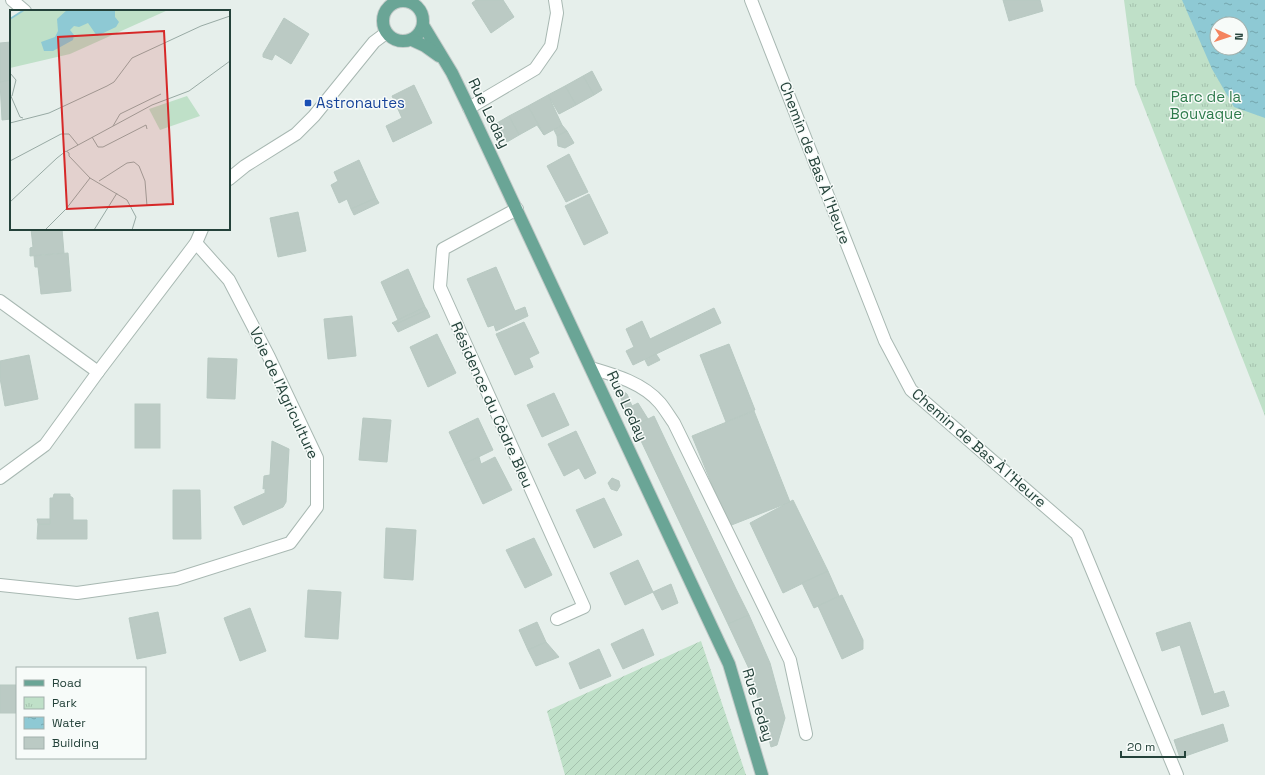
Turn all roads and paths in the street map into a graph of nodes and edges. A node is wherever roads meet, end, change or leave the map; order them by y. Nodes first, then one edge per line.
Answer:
1 (12, 0) edge
2 (555, 0) edge
3 (751, 0) edge
4 (395, 1) edge
5 (411, 1) edge
6 (24, 10) edge
7 (423, 26) junction
8 (386, 32) junction
9 (412, 40) junction
10 (443, 59) junction
11 (469, 108) junction
12 (230, 178) edge
13 (517, 209) junction
14 (202, 230) edge
15 (196, 243) junction
16 (0, 301) edge
17 (591, 368) junction
18 (98, 372) junction
19 (0, 478) edge
20 (0, 585) edge
21 (557, 619) dead end
22 (806, 734) dead end
23 (762, 775) edge
24 (1177, 775) edge

1 - 6 street
2 - 11 street
3 - 24 street, Chemin de Bas À l'Heure
4 - 5 main road
4 - 8 main road
5 - 7 main road
7 - 9 main road
7 - 10 main road, Rue Leday
8 - 9 main road
8 - 12 street
9 - 10 main road, Rue Leday
10 - 11 main road, Rue Leday
11 - 13 main road, Rue Leday
13 - 17 main road, Rue Leday
13 - 21 street, Résidence du Cèdre Bleu
14 - 15 street
15 - 18 street
15 - 20 street, Voie de l'Agriculture
16 - 18 street
17 - 22 street
17 - 23 main road, Rue Leday
18 - 19 street

